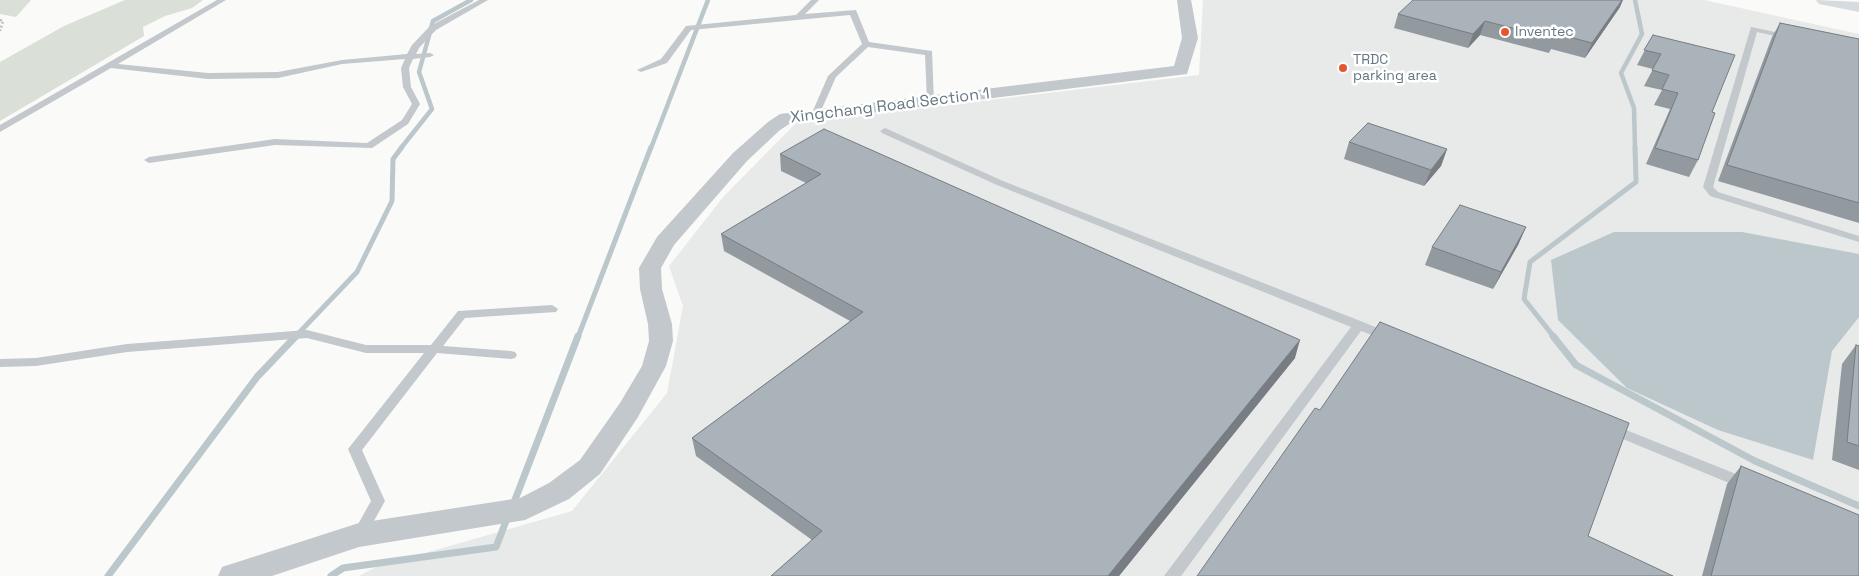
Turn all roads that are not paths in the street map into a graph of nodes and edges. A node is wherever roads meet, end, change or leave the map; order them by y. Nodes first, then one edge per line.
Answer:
1 (222, 0) edge
2 (484, 0) edge
3 (815, 0) edge
4 (1184, 0) edge
5 (1825, 0) edge
6 (1859, 7) edge
7 (799, 16) junction
8 (1802, 40) edge
9 (866, 44) junction
10 (430, 55) dead end
11 (414, 58) junction
12 (110, 65) junction
13 (641, 70) dead end
14 (931, 100) junction
15 (816, 113) junction
16 (0, 129) edge
17 (885, 131) dead end
18 (149, 160) dead end
19 (1859, 239) edge
20 (552, 309) dead end
21 (1359, 325) junction
22 (1395, 340) edge
23 (434, 349) junction
24 (511, 355) dead end
25 (0, 363) edge
26 (1595, 422) edge
27 (1759, 490) edge
28 (360, 535) junction
29 (233, 576) edge
30 (1172, 576) edge

1 - 12 lane
2 - 11 lane
3 - 7 lane
4 - 14 street, Xingchang Road Section 1
5 - 6 main road
7 - 9 lane
7 - 13 lane
8 - 19 lane
9 - 14 lane
9 - 15 lane
10 - 11 lane
11 - 12 lane
11 - 18 lane
12 - 16 lane
14 - 15 street, Xingchang Road Section 1
15 - 28 street, Xingchang Road Section 1
17 - 21 lane
20 - 23 lane
21 - 22 lane
21 - 30 lane
23 - 24 lane
23 - 25 lane
23 - 28 lane
26 - 27 lane
28 - 29 street, Xingchang Road Section 1

